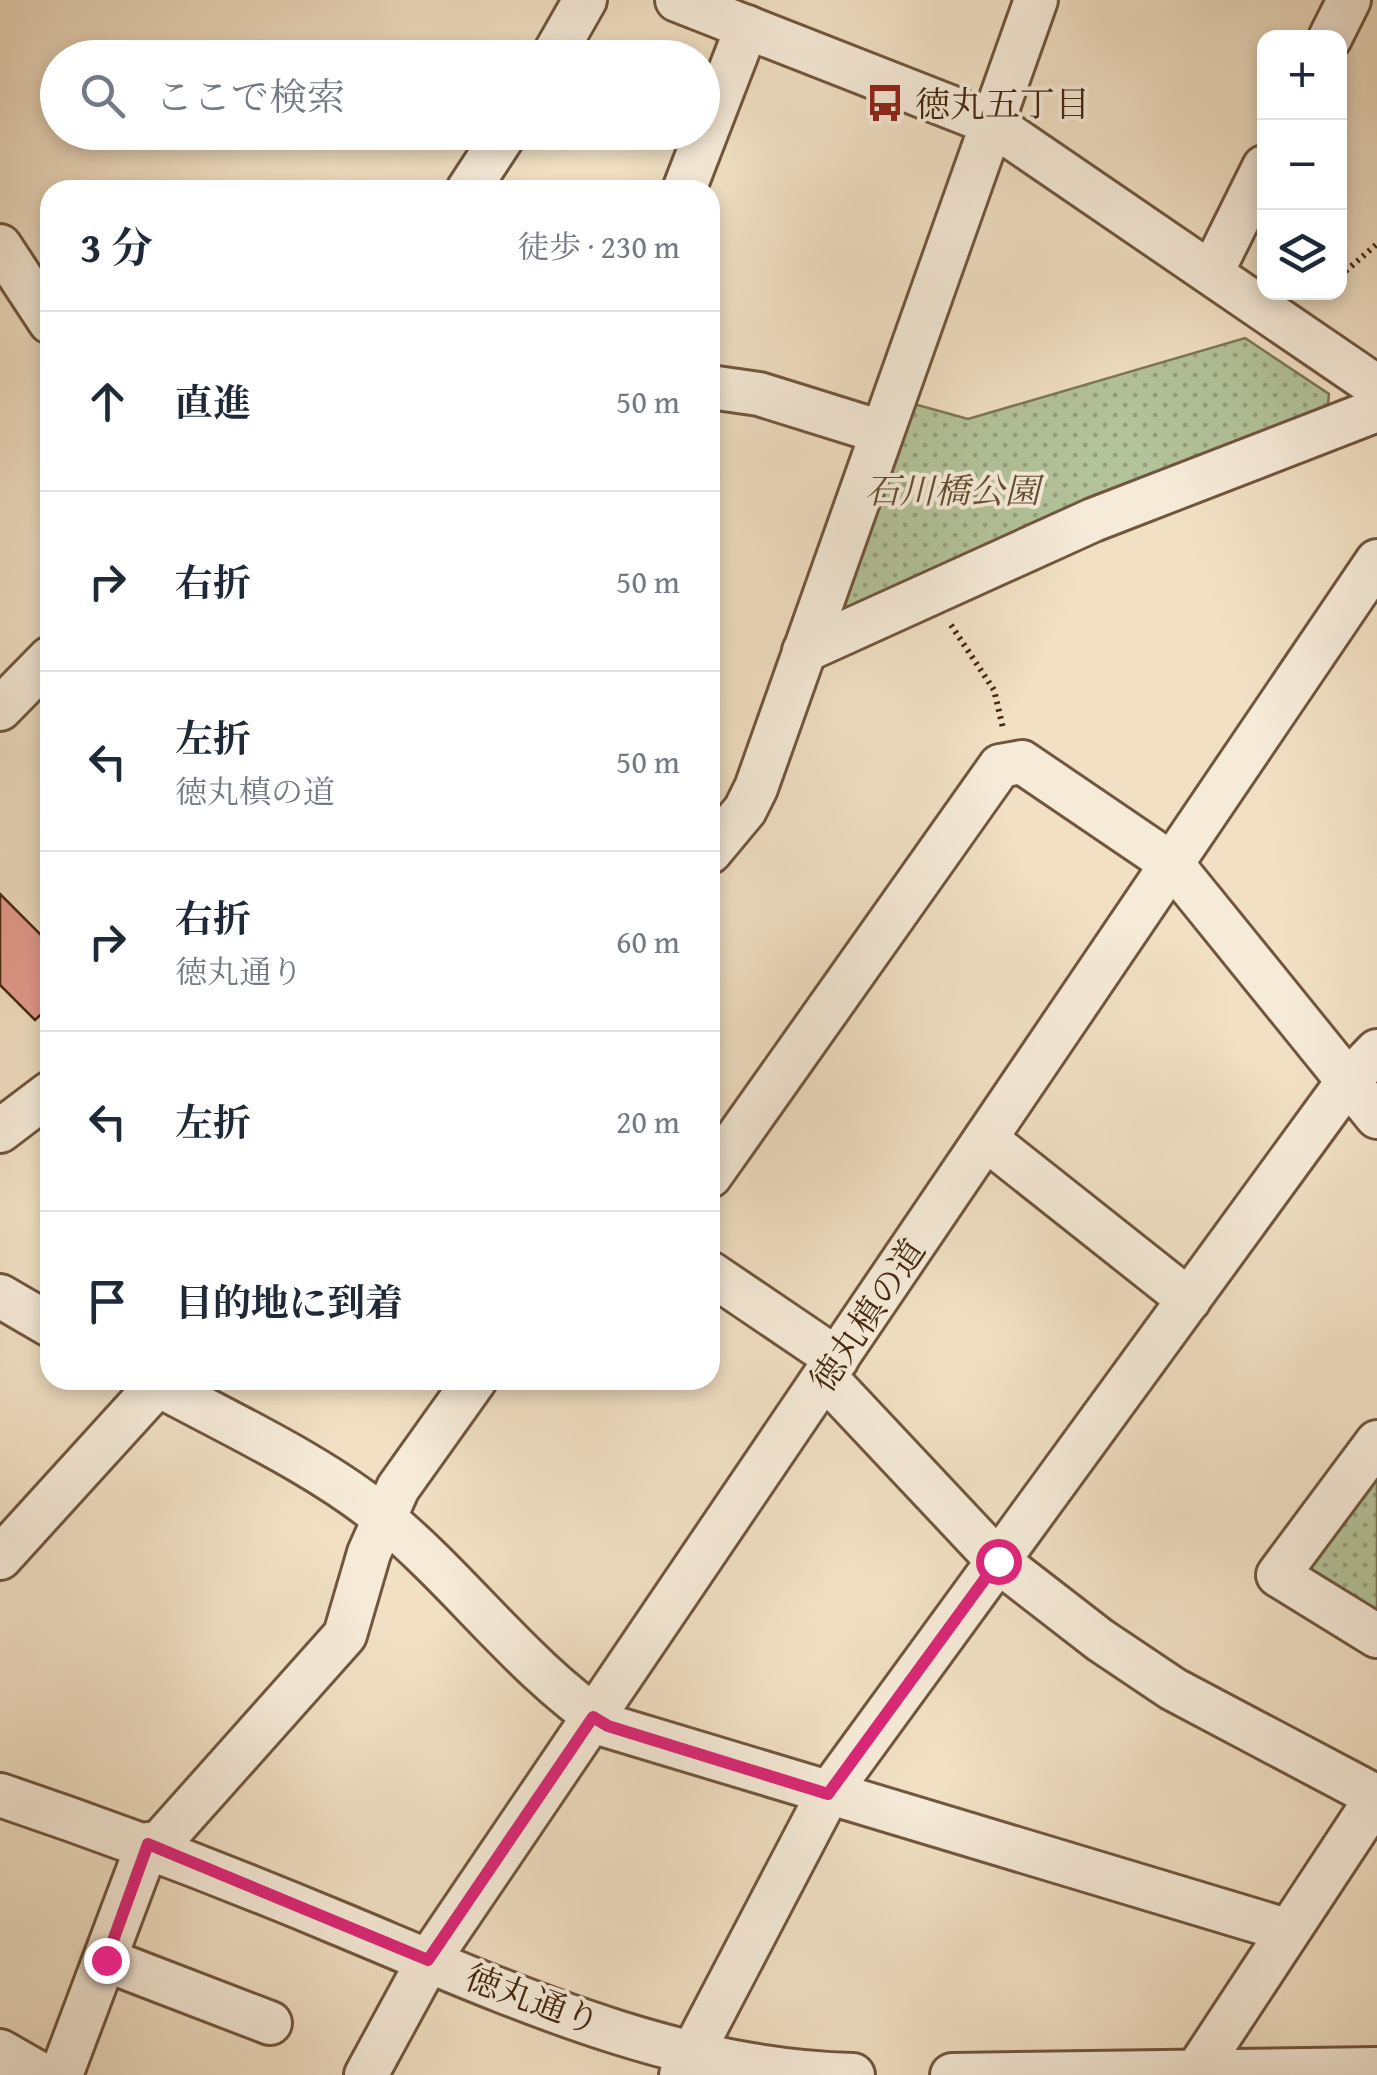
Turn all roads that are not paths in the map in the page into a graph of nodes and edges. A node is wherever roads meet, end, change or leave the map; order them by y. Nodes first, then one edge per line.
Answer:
1 (585, 0) edge
2 (677, 0) edge
3 (1036, 0) edge
4 (1348, 0) edge
5 (748, 27) junction
6 (1334, 30) edge
7 (562, 40) edge
8 (720, 98) edge
9 (991, 123) junction
10 (494, 150) edge
11 (700, 150) edge
12 (475, 180) edge
13 (688, 180) edge
14 (1257, 181) edge
15 (0, 246) edge
16 (1212, 272) junction
17 (40, 307) edge
18 (1377, 387) edge
19 (720, 388) edge
20 (1377, 410) edge
21 (881, 432) junction
22 (1377, 561) edge
23 (804, 651) junction
24 (40, 668) edge
25 (0, 709) edge
26 (720, 840) edge
27 (1172, 864) junction
28 (1362, 1066) edge
29 (40, 1101) edge
30 (1377, 1116) edge
31 (0, 1132) edge
32 (986, 1140) junction
33 (720, 1162) edge
34 (720, 1281) edge
35 (0, 1296) edge
36 (1189, 1300) junction
37 (40, 1319) edge
38 (831, 1368) junction
39 (148, 1390) edge
40 (172, 1390) edge
41 (468, 1390) edge
42 (1377, 1442) edge
43 (384, 1518) junction
44 (0, 1558) edge
45 (998, 1561) junction
46 (1377, 1636) edge
47 (593, 1717) junction
48 (828, 1794) junction
49 (0, 1795) edge
50 (1377, 1797) edge
51 (152, 1846) junction
52 (1286, 1930) junction
53 (106, 1960) junction
54 (428, 1960) junction
55 (270, 2023) dead end
56 (0, 2051) edge
57 (685, 2064) edge
58 (1377, 2069) edge
59 (1194, 2073) edge
60 (42, 2075) edge
61 (61, 2075) edge
62 (366, 2075) edge
63 (853, 2075) edge
64 (952, 2075) edge

1 - 7 street
2 - 5 street
3 - 9 street
4 - 6 street
5 - 8 street
5 - 9 street
9 - 16 street
9 - 21 street
10 - 12 street
11 - 13 street
14 - 16 street
15 - 17 street
16 - 18 street
19 - 21 street
20 - 23 street
21 - 23 street
22 - 27 street, 徳丸槙の道
23 - 26 street
24 - 25 street
27 - 28 street
27 - 32 street, 徳丸槙の道
27 - 33 street
28 - 30 street
28 - 36 street
29 - 31 street
32 - 36 street
32 - 38 street, 徳丸槙の道
34 - 38 street
35 - 37 street
36 - 45 street
38 - 45 street
38 - 47 street, 徳丸槙の道
39 - 44 street
40 - 43 street
41 - 43 street
42 - 46 street
43 - 47 street
43 - 51 street
45 - 48 street
45 - 50 street
47 - 48 street
47 - 54 street, 徳丸槙の道
48 - 52 street
48 - 57 street
49 - 51 street, 徳丸通り
50 - 52 street
51 - 53 street
51 - 54 street, 徳丸通り
52 - 59 street
53 - 55 street
53 - 61 street
54 - 57 street, 徳丸通り
54 - 62 street, 徳丸槙の道
56 - 60 street
57 - 63 street, 徳丸通り
58 - 59 street
59 - 64 street

